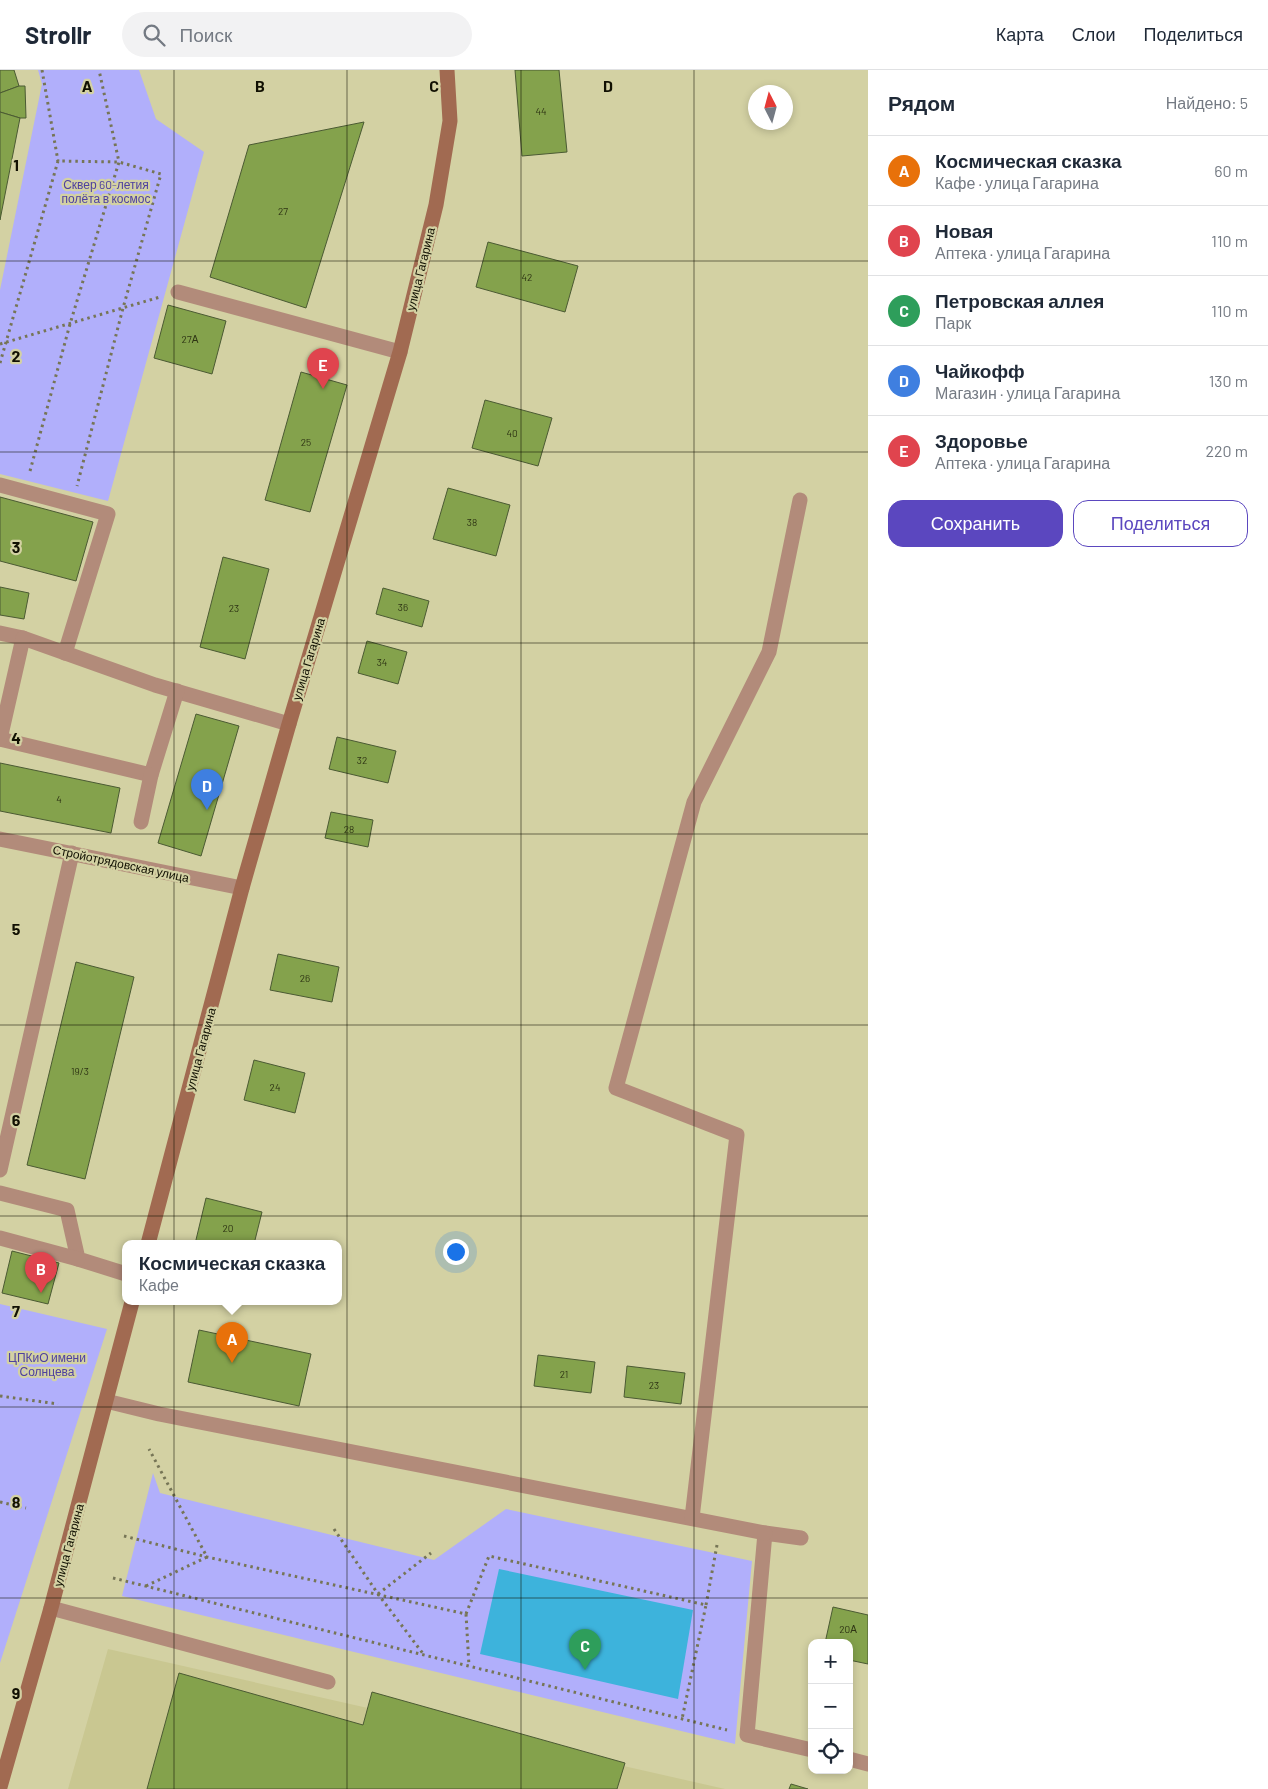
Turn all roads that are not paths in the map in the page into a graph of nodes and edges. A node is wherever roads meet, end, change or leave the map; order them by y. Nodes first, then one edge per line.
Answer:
1 (447, 70) edge
2 (178, 292) road end
3 (400, 352) junction
4 (0, 484) edge
5 (800, 500) dead end
6 (0, 633) edge
7 (23, 638) junction
8 (65, 652) junction
9 (177, 691) junction
10 (289, 724) junction
11 (0, 739) edge
12 (151, 775) junction
13 (141, 822) dead end
14 (0, 838) edge
15 (72, 853) junction
16 (242, 888) junction
17 (0, 1170) edge
18 (0, 1193) edge
19 (0, 1238) edge
20 (149, 1240) edge
21 (78, 1259) junction
22 (122, 1273) edge
23 (131, 1305) edge
24 (106, 1402) junction
25 (692, 1518) junction
26 (765, 1533) junction
27 (801, 1538) dead end
28 (51, 1608) junction
29 (328, 1682) dead end
30 (808, 1749) edge
31 (853, 1760) edge
32 (868, 1764) edge
33 (0, 1787) edge

1 - 3 main road, улица Гагарина
2 - 3 street
3 - 10 main road, улица Гагарина
4 - 8 street
5 - 25 street
6 - 7 street
7 - 8 street
7 - 11 street
8 - 9 street
9 - 10 street
9 - 12 street
10 - 16 main road, улица Гагарина
11 - 12 street
12 - 13 street
14 - 15 street, Стройотрядовская улица
15 - 16 street, Стройотрядовская улица
15 - 17 street
16 - 20 main road, улица Гагарина
18 - 21 street
19 - 21 street
21 - 22 street
23 - 24 main road, улица Гагарина
24 - 25 street
24 - 28 main road, улица Гагарина
25 - 26 street
26 - 27 street
26 - 30 street
28 - 29 street
28 - 33 main road, улица Гагарина
31 - 32 street

